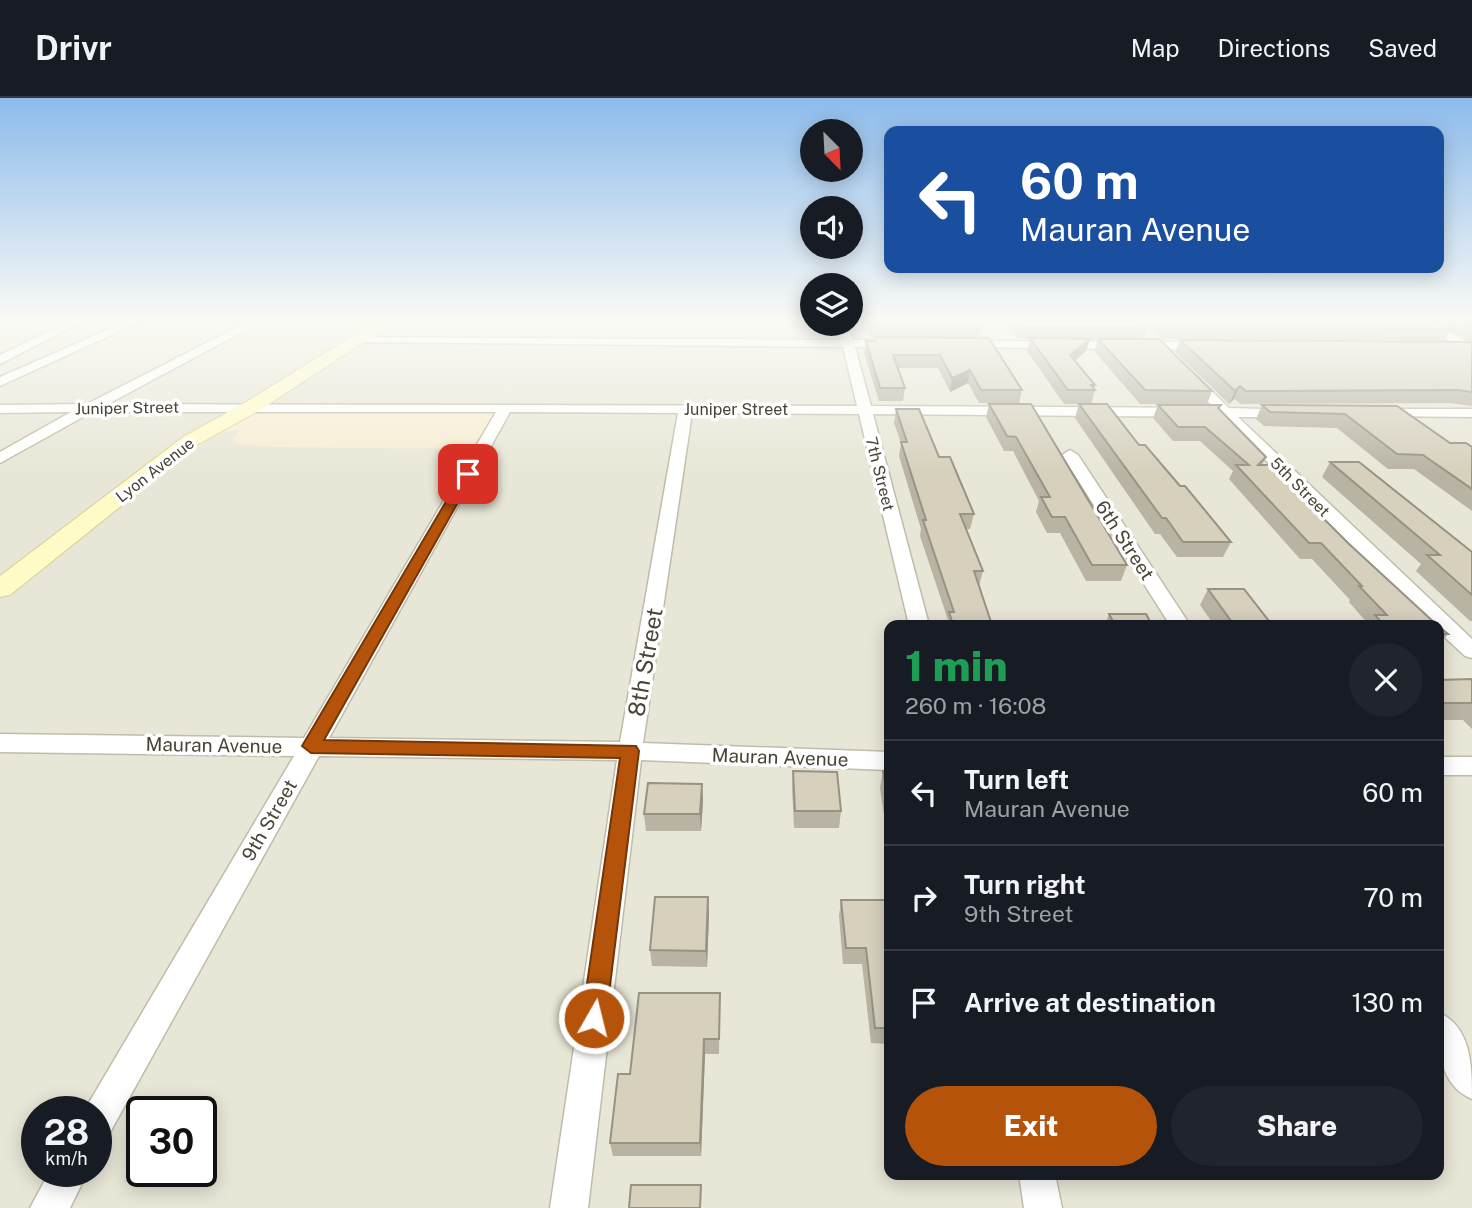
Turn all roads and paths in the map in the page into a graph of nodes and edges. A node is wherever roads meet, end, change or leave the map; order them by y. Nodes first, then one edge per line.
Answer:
1 (25, 371) edge
2 (161, 371) edge
3 (307, 371) edge
4 (854, 371) edge
5 (1184, 371) edge
6 (0, 382) edge
7 (253, 406) junction
8 (506, 407) junction
9 (0, 409) edge
10 (87, 409) junction
11 (686, 409) junction
12 (864, 410) junction
13 (1363, 412) edge
14 (1404, 412) junction
15 (1228, 413) junction
16 (1309, 413) edge
17 (1472, 413) edge
18 (1427, 428) edge
19 (1070, 456) dead end
20 (0, 458) edge
21 (0, 590) edge
22 (918, 620) edge
23 (1177, 620) edge
24 (1439, 620) edge
25 (1444, 625) edge
26 (1472, 651) edge
27 (3, 746) edge
28 (311, 746) junction
29 (630, 751) junction
30 (884, 761) edge
31 (1444, 766) edge
32 (1472, 766) edge
33 (1444, 1038) edge
34 (1472, 1082) edge
35 (112, 1096) edge
36 (1038, 1180) edge
37 (61, 1187) edge
38 (49, 1208) edge
39 (569, 1208) edge
40 (1043, 1208) edge

1 - 6 street
2 - 10 street
3 - 7 street, Lyon Avenue
4 - 12 street, 7th Street
5 - 15 street, 5th Street
7 - 8 street, Juniper Street
7 - 10 street, Juniper Street
7 - 21 street, Lyon Avenue
8 - 11 street, Juniper Street
8 - 28 street, 9th Street
9 - 10 street, Juniper Street
10 - 20 street
11 - 12 street, Juniper Street
11 - 29 street, 8th Street
12 - 15 street, Juniper Street
12 - 22 street, 7th Street
13 - 14 street
14 - 17 street
14 - 18 street
15 - 16 street, Juniper Street
15 - 24 street, 5th Street
19 - 23 street, 6th Street
25 - 26 street, 5th Street
27 - 28 street, Mauran Avenue
28 - 29 street, Mauran Avenue
28 - 35 street, 9th Street
29 - 30 street, Mauran Avenue
29 - 39 street, 8th Street
31 - 32 street
33 - 34 street
36 - 40 street
37 - 38 street

